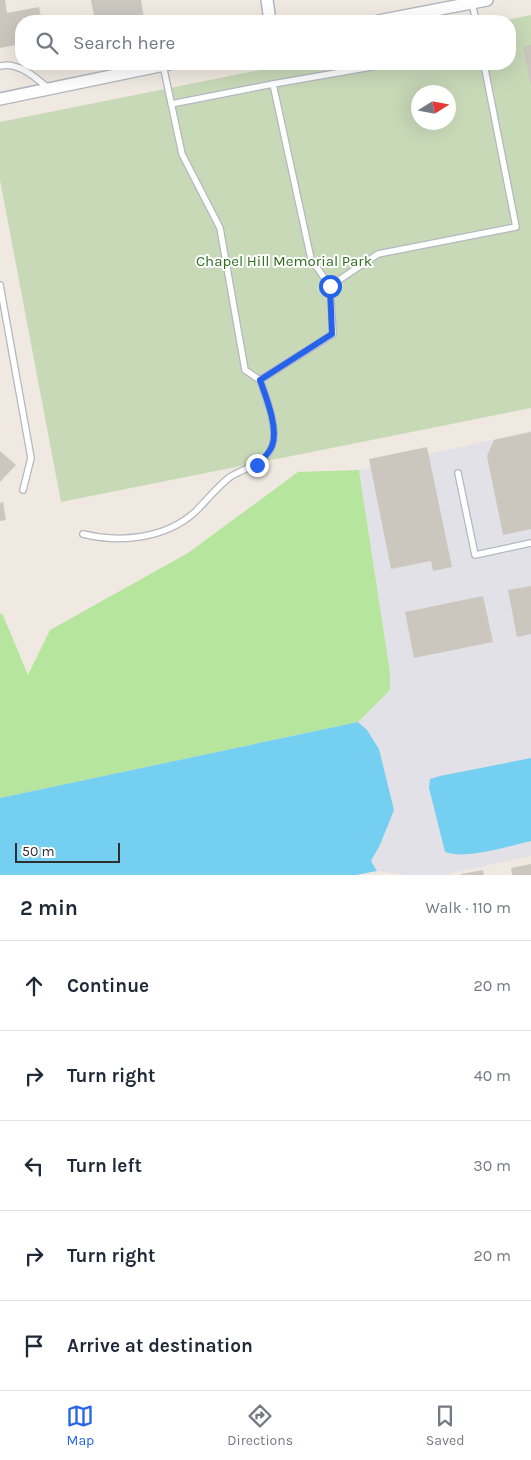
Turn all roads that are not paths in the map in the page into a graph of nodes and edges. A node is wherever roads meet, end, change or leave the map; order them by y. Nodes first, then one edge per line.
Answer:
1 (267, 0) edge
2 (487, 0) edge
3 (472, 3) junction
4 (269, 15) edge
5 (409, 15) edge
6 (475, 15) edge
7 (0, 66) edge
8 (15, 66) edge
9 (24, 70) edge
10 (138, 70) edge
11 (167, 70) edge
12 (354, 70) edge
13 (485, 70) edge
14 (273, 84) junction
15 (49, 89) junction
16 (0, 99) edge
17 (171, 104) junction
18 (0, 285) edge
19 (330, 286) junction
20 (260, 380) junction
21 (458, 473) dead end
22 (23, 490) dead end
23 (83, 534) dead end
24 (531, 543) edge

1 - 4 street
2 - 3 street
3 - 5 street
3 - 6 lane
7 - 8 lane
9 - 15 lane
10 - 15 street
11 - 17 lane
12 - 14 lane
13 - 19 lane
14 - 17 lane
14 - 19 lane
15 - 16 street
17 - 20 lane
18 - 22 lane
19 - 20 lane
20 - 23 lane
21 - 24 lane

